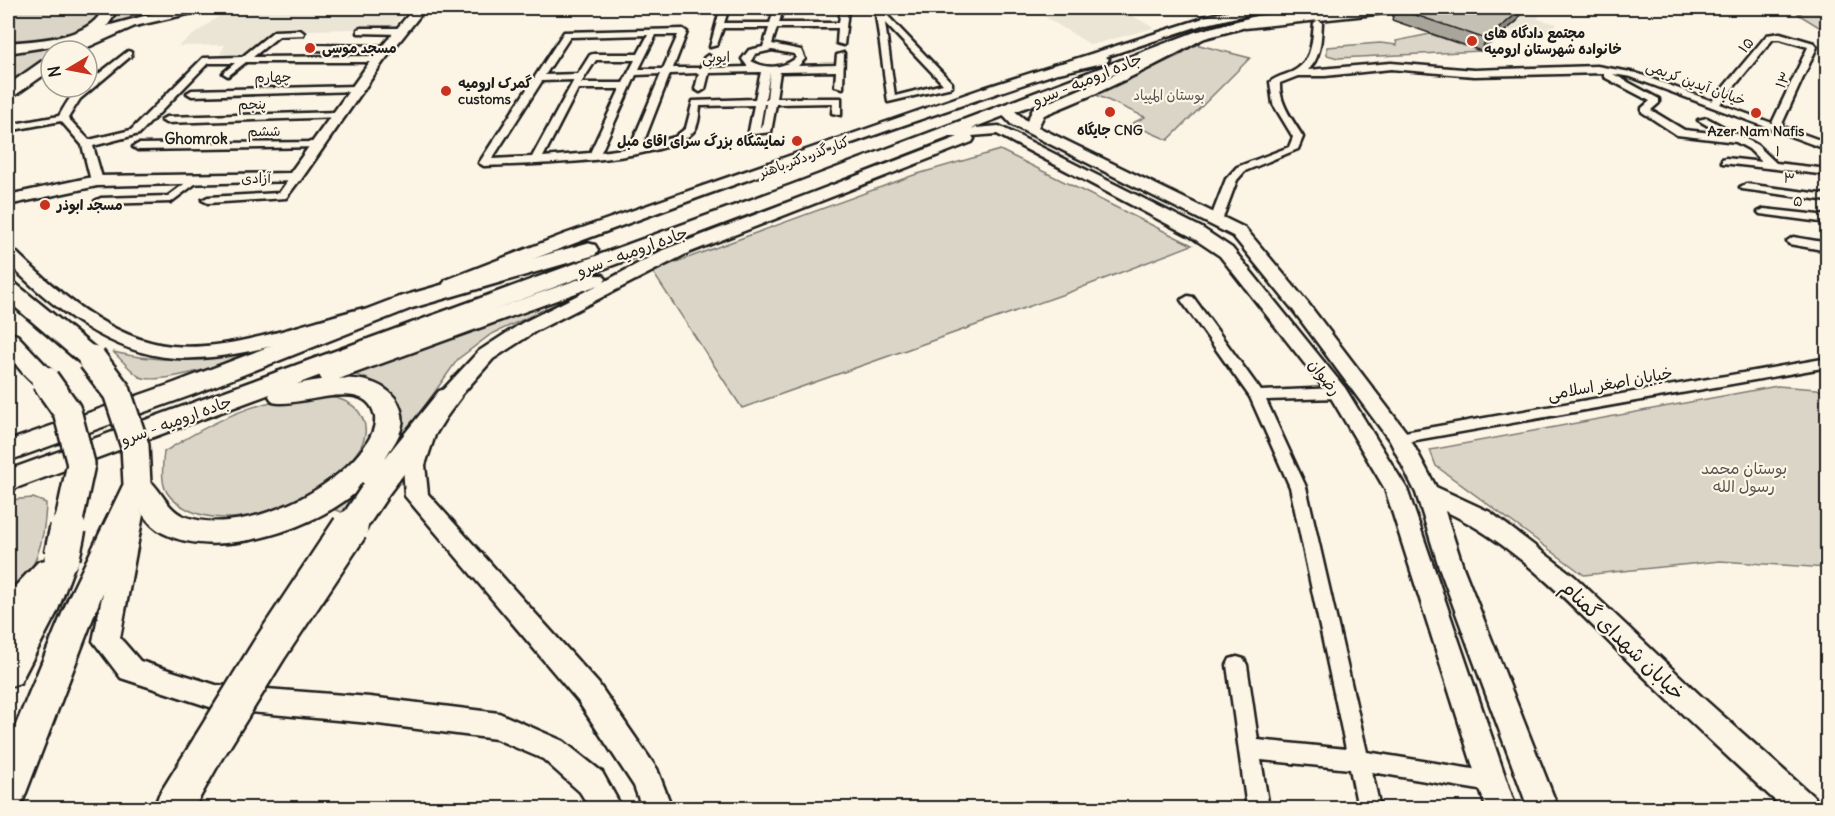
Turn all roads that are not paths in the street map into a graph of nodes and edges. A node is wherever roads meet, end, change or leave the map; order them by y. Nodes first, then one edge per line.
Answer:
1 (98, 8) edge
2 (196, 8) edge
3 (420, 8) edge
4 (779, 8) edge
5 (790, 8) edge
6 (1357, 8) edge
7 (1404, 8) edge
8 (844, 10) dead end
9 (880, 11) edge
10 (1253, 11) edge
11 (723, 14) dead end
12 (1311, 17) edge
13 (1208, 21) edge
14 (842, 25) junction
15 (1233, 25) junction
16 (719, 26) junction
17 (778, 26) junction
18 (400, 31) junction
19 (361, 32) dead end
20 (300, 33) dead end
21 (653, 33) junction
22 (93, 39) edge
23 (841, 43) dead end
24 (600, 45) junction
25 (713, 45) dead end
26 (1811, 45) joint
27 (772, 47) junction
28 (8, 48) edge
29 (314, 48) dead end
30 (899, 50) junction
31 (128, 54) dead end
32 (382, 54) junction
33 (841, 55) dead end
34 (1117, 56) junction
35 (641, 57) junction
36 (708, 58) dead end
37 (244, 60) junction
38 (841, 68) junction
39 (1059, 68) junction
40 (771, 69) junction
41 (1597, 69) junction
42 (39, 70) edge
43 (704, 71) junction
44 (633, 72) junction
45 (668, 72) junction
46 (228, 73) dead end
47 (1298, 73) junction
48 (538, 78) junction
49 (578, 82) junction
50 (626, 86) junction
51 (840, 86) dead end
52 (356, 89) junction
53 (700, 89) dead end
54 (8, 92) edge
55 (192, 93) dead end
56 (766, 102) junction
57 (1715, 104) junction
58 (837, 113) dead end
59 (338, 115) junction
60 (63, 118) junction
61 (166, 120) dead end
62 (1703, 120) dead end
63 (1018, 124) junction
64 (8, 128) edge
65 (1775, 128) junction
66 (946, 134) joint
67 (1738, 139) junction
68 (87, 144) junction
69 (318, 145) junction
70 (138, 147) dead end
71 (1827, 147) edge
72 (635, 149) junction
73 (594, 156) junction
74 (536, 160) junction
75 (1726, 161) dead end
76 (1772, 165) junction
77 (1827, 172) edge
78 (295, 178) junction
79 (195, 179) junction
80 (97, 181) junction
81 (1746, 187) dead end
82 (798, 189) junction
83 (1827, 198) edge
84 (8, 200) edge
85 (101, 201) dead end
86 (208, 201) dead end
87 (1764, 212) dead end
88 (1216, 220) junction
89 (1827, 220) edge
90 (1793, 241) dead end
91 (608, 244) junction
92 (1827, 247) edge
93 (682, 249) junction
94 (8, 254) edge
95 (540, 285) junction
96 (8, 289) edge
97 (1188, 300) dead end
98 (404, 303) junction
99 (8, 340) edge
100 (8, 360) edge
101 (1827, 362) edge
102 (329, 375) junction
103 (41, 376) junction
104 (1338, 393) junction
105 (1257, 396) junction
106 (448, 397) junction
107 (226, 411) junction
108 (1399, 438) junction
109 (8, 451) edge
110 (8, 465) edge
111 (8, 481) edge
112 (137, 484) junction
113 (1396, 489) junction
114 (8, 491) edge
115 (1428, 493) junction
116 (62, 556) junction
117 (8, 615) edge
118 (1238, 665) dead end
119 (8, 672) edge
120 (1249, 749) junction
121 (1358, 760) junction
122 (1491, 782) junction
123 (8, 790) edge
124 (173, 808) edge
125 (607, 808) edge
126 (657, 808) edge
127 (1258, 808) edge
128 (1369, 808) edge
129 (1501, 808) edge
130 (1543, 808) edge
131 (1804, 808) edge

1 - 28 highway
2 - 22 highway
3 - 18 main road, آزادی
4 - 17 street
5 - 17 street
6 - 10 highway, جاده ارومیه - سرو
7 - 12 main road
8 - 14 street
9 - 30 street
9 - 30 street
10 - 13 main road
10 - 15 highway, جاده ارومیه - سرو
11 - 16 street
12 - 13 highway
12 - 15 main road
12 - 47 street
13 - 15 highway, جاده ارومیه - سرو
13 - 34 highway, جاده ارومیه - سرو
13 - 39 main road, کنار گذر دکتر باهنر
13 - 63 highway, جاده ارومیه - سرو
13 - 63 main road
14 - 17 street
14 - 23 street
16 - 17 street
16 - 25 street
17 - 27 street
18 - 19 street
18 - 32 main road, آزادی
20 - 37 street
21 - 24 street
21 - 35 street
21 - 45 street
24 - 35 street
24 - 48 street
24 - 49 street
26 - 57 street, ۱۵
26 - 65 street, ۱۳
27 - 40 street
27 - 40 street
29 - 32 street
30 - 30 street
31 - 60 street
32 - 37 street
32 - 52 main road, آزادی
33 - 38 street
34 - 39 highway
34 - 91 highway, جاده ارومیه - سرو
35 - 44 street
36 - 43 street
37 - 46 street
37 - 68 street
38 - 40 street, ایوبی
38 - 51 street
39 - 98 main road, کنار گذر دکتر باهنر
40 - 43 street, ایوبی
40 - 56 street
41 - 47 street, خیابان آیدین کریمی
41 - 57 street, خیابان آیدین کریمی
41 - 67 street
42 - 54 highway
43 - 45 street, ایوبی
43 - 53 street
44 - 45 street, ایوبی
44 - 50 street
45 - 72 street
47 - 88 street
48 - 49 street
48 - 74 street
49 - 50 street
49 - 74 street
50 - 73 street
52 - 55 street, چهارم
52 - 59 main road, آزادی
56 - 58 street
56 - 72 street
57 - 65 street, خیابان آیدین کریمی
59 - 61 street, پنجم
59 - 69 main road, آزادی
60 - 64 street
60 - 68 street
62 - 67 street
63 - 66 main road
63 - 88 main road, رضوان
63 - 93 main road
63 - 104 main road, رضوان
65 - 71 street, خیابان آیدین کریمی
66 - 82 highway, جاده ارومیه - سرو
67 - 76 street
68 - 80 street
69 - 70 street, ششم
69 - 78 main road, آزادی
72 - 73 street
73 - 74 street
75 - 76 street, ۱
76 - 77 street, ۱
78 - 79 main road, آزادی
78 - 86 street
79 - 80 main road, آزادی
79 - 85 street
80 - 84 main road, آزادی
81 - 83 street, ۳
82 - 93 highway
82 - 95 highway, جاده ارومیه - سرو
87 - 89 street, ۵
88 - 108 main road, رضوان
90 - 92 street
91 - 98 highway
91 - 110 highway, جاده ارومیه - سرو
93 - 102 main road
93 - 106 main road
94 - 98 main road, کنار گذر دکتر باهنر
95 - 102 highway
95 - 111 highway, جاده ارومیه - سرو
96 - 112 highway, bridge
97 - 105 street
98 - 109 highway
99 - 103 highway
100 - 103 highway
101 - 108 street, خیابان اصغر اسلامی
102 - 107 highway
103 - 116 highway, bridge
104 - 105 street
104 - 113 main road, رضوان
105 - 121 street
106 - 124 highway, bridge
106 - 126 main road
107 - 112 highway
107 - 114 highway
108 - 115 main road, رضوان
112 - 123 highway
112 - 125 main road
113 - 115 street
113 - 122 main road, رضوان
115 - 130 main road, رضوان
115 - 131 main road, خیابان شهدای گمنام
116 - 117 highway
116 - 119 highway
118 - 120 street
120 - 121 street
120 - 127 street
121 - 122 street
121 - 128 street
122 - 129 main road, رضوان

